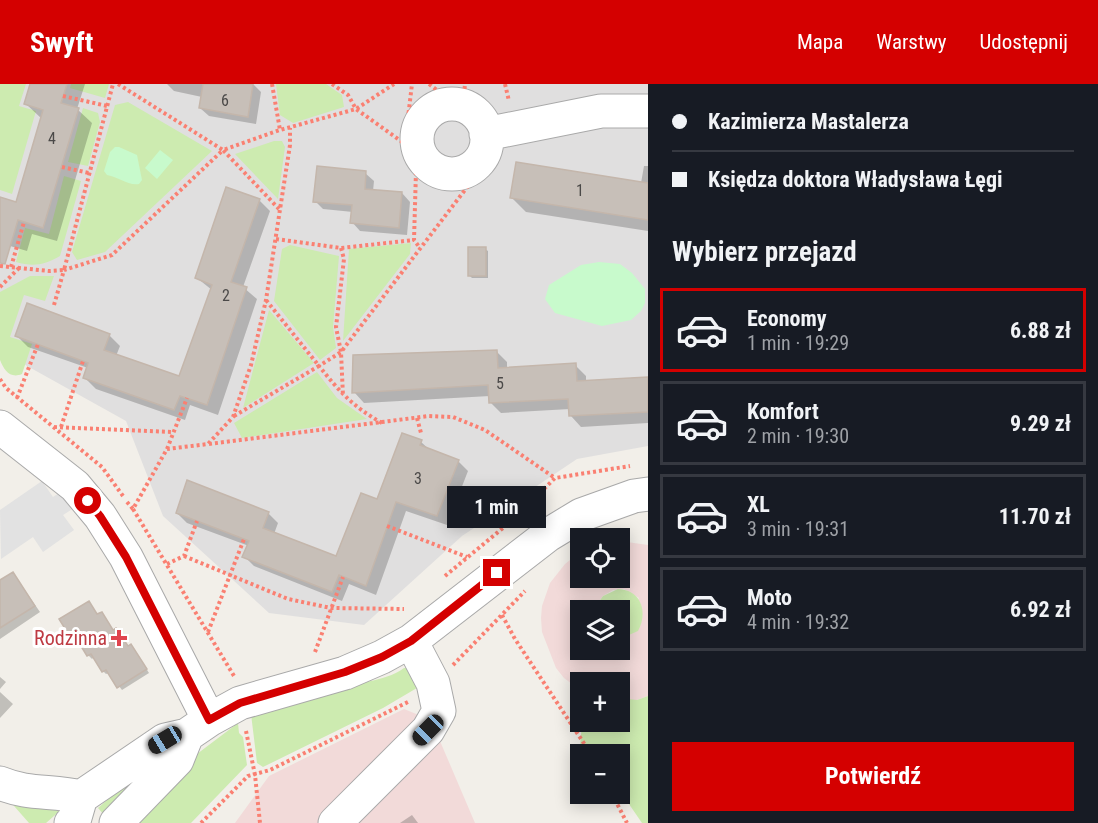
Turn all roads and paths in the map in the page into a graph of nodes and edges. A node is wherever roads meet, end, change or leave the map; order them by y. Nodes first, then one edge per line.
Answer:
1 (116, 84) edge
2 (272, 84) edge
3 (332, 84) edge
4 (394, 84) edge
5 (412, 84) edge
6 (465, 84) edge
7 (505, 84) edge
8 (464, 95) dead end
9 (63, 96) dead end
10 (107, 106) junction
11 (510, 107) dead end
12 (356, 109) junction
13 (648, 111) edge
14 (290, 128) junction
15 (280, 130) junction
16 (405, 144) junction
17 (490, 145) joint
18 (223, 150) junction
19 (62, 167) dead end
20 (89, 173) junction
21 (280, 210) junction
22 (24, 222) dead end
23 (276, 239) junction
24 (414, 240) junction
25 (341, 248) junction
26 (420, 248) junction
27 (0, 266) edge
28 (11, 267) junction
29 (19, 268) junction
30 (64, 270) junction
31 (0, 286) edge
32 (266, 300) junction
33 (54, 305) dead end
34 (38, 344) dead end
35 (341, 352) junction
36 (83, 361) dead end
37 (319, 366) junction
38 (0, 379) edge
39 (343, 396) junction
40 (17, 398) junction
41 (187, 398) dead end
42 (233, 417) junction
43 (417, 418) junction
44 (382, 423) junction
45 (0, 427) edge
46 (53, 427) junction
47 (61, 427) junction
48 (173, 432) junction
49 (421, 433) dead end
50 (208, 444) junction
51 (166, 449) junction
52 (555, 478) junction
53 (642, 479) edge
54 (133, 509) junction
55 (197, 521) dead end
56 (387, 526) dead end
57 (244, 539) dead end
58 (184, 556) junction
59 (467, 557) junction
60 (166, 564) junction
61 (229, 576) junction
62 (343, 577) dead end
63 (440, 580) dead end
64 (413, 602) dead end
65 (332, 608) junction
66 (404, 609) junction
67 (502, 615) dead end
68 (404, 628) junction
69 (208, 632) junction
70 (311, 662) dead end
71 (235, 677) dead end
72 (400, 707) dead end
73 (198, 727) junction
74 (584, 744) edge
75 (255, 775) junction
76 (0, 783) edge
77 (617, 804) edge
78 (76, 810) edge
79 (116, 823) edge
80 (201, 823) edge
81 (260, 823) edge
82 (335, 823) edge
83 (627, 823) edge

1 - 10 path
1 - 18 path
2 - 15 path
3 - 12 path
4 - 12 path
5 - 16 path
6 - 8 path
7 - 11 path
9 - 10 path
10 - 20 path
12 - 14 path
12 - 16 path
13 - 17 street
14 - 15 path
14 - 21 path
15 - 18 path
16 - 24 path
17 - 26 path
18 - 21 path
18 - 30 path
19 - 20 path
20 - 30 path
21 - 23 path
22 - 28 path
23 - 25 path
23 - 32 path
24 - 25 path
24 - 26 path
25 - 35 path
26 - 35 path
27 - 28 path
28 - 29 path
29 - 30 path
29 - 31 path
30 - 33 path
32 - 37 path
32 - 42 path
34 - 40 path
35 - 37 path
35 - 39 path
36 - 47 path
37 - 39 path
37 - 42 path
38 - 40 path
39 - 44 path
40 - 46 path
41 - 48 path
42 - 50 path
43 - 44 path
43 - 49 path
43 - 52 path
44 - 50 path
45 - 73 street
46 - 47 path
46 - 54 path
47 - 48 path
48 - 51 path
50 - 51 path
51 - 54 path
52 - 53 path
52 - 59 path
53 - 68 street
54 - 60 path
55 - 58 path
56 - 59 path
57 - 61 path
58 - 60 path
58 - 61 path
59 - 63 path
60 - 69 path
61 - 65 path
61 - 69 path
62 - 65 path
64 - 66 path
65 - 66 path
65 - 70 path
66 - 68 path
67 - 74 path
68 - 73 street
68 - 82 street
69 - 71 path
72 - 75 path
73 - 78 street
73 - 79 street
75 - 80 path
75 - 81 path
76 - 78 street
77 - 83 path

